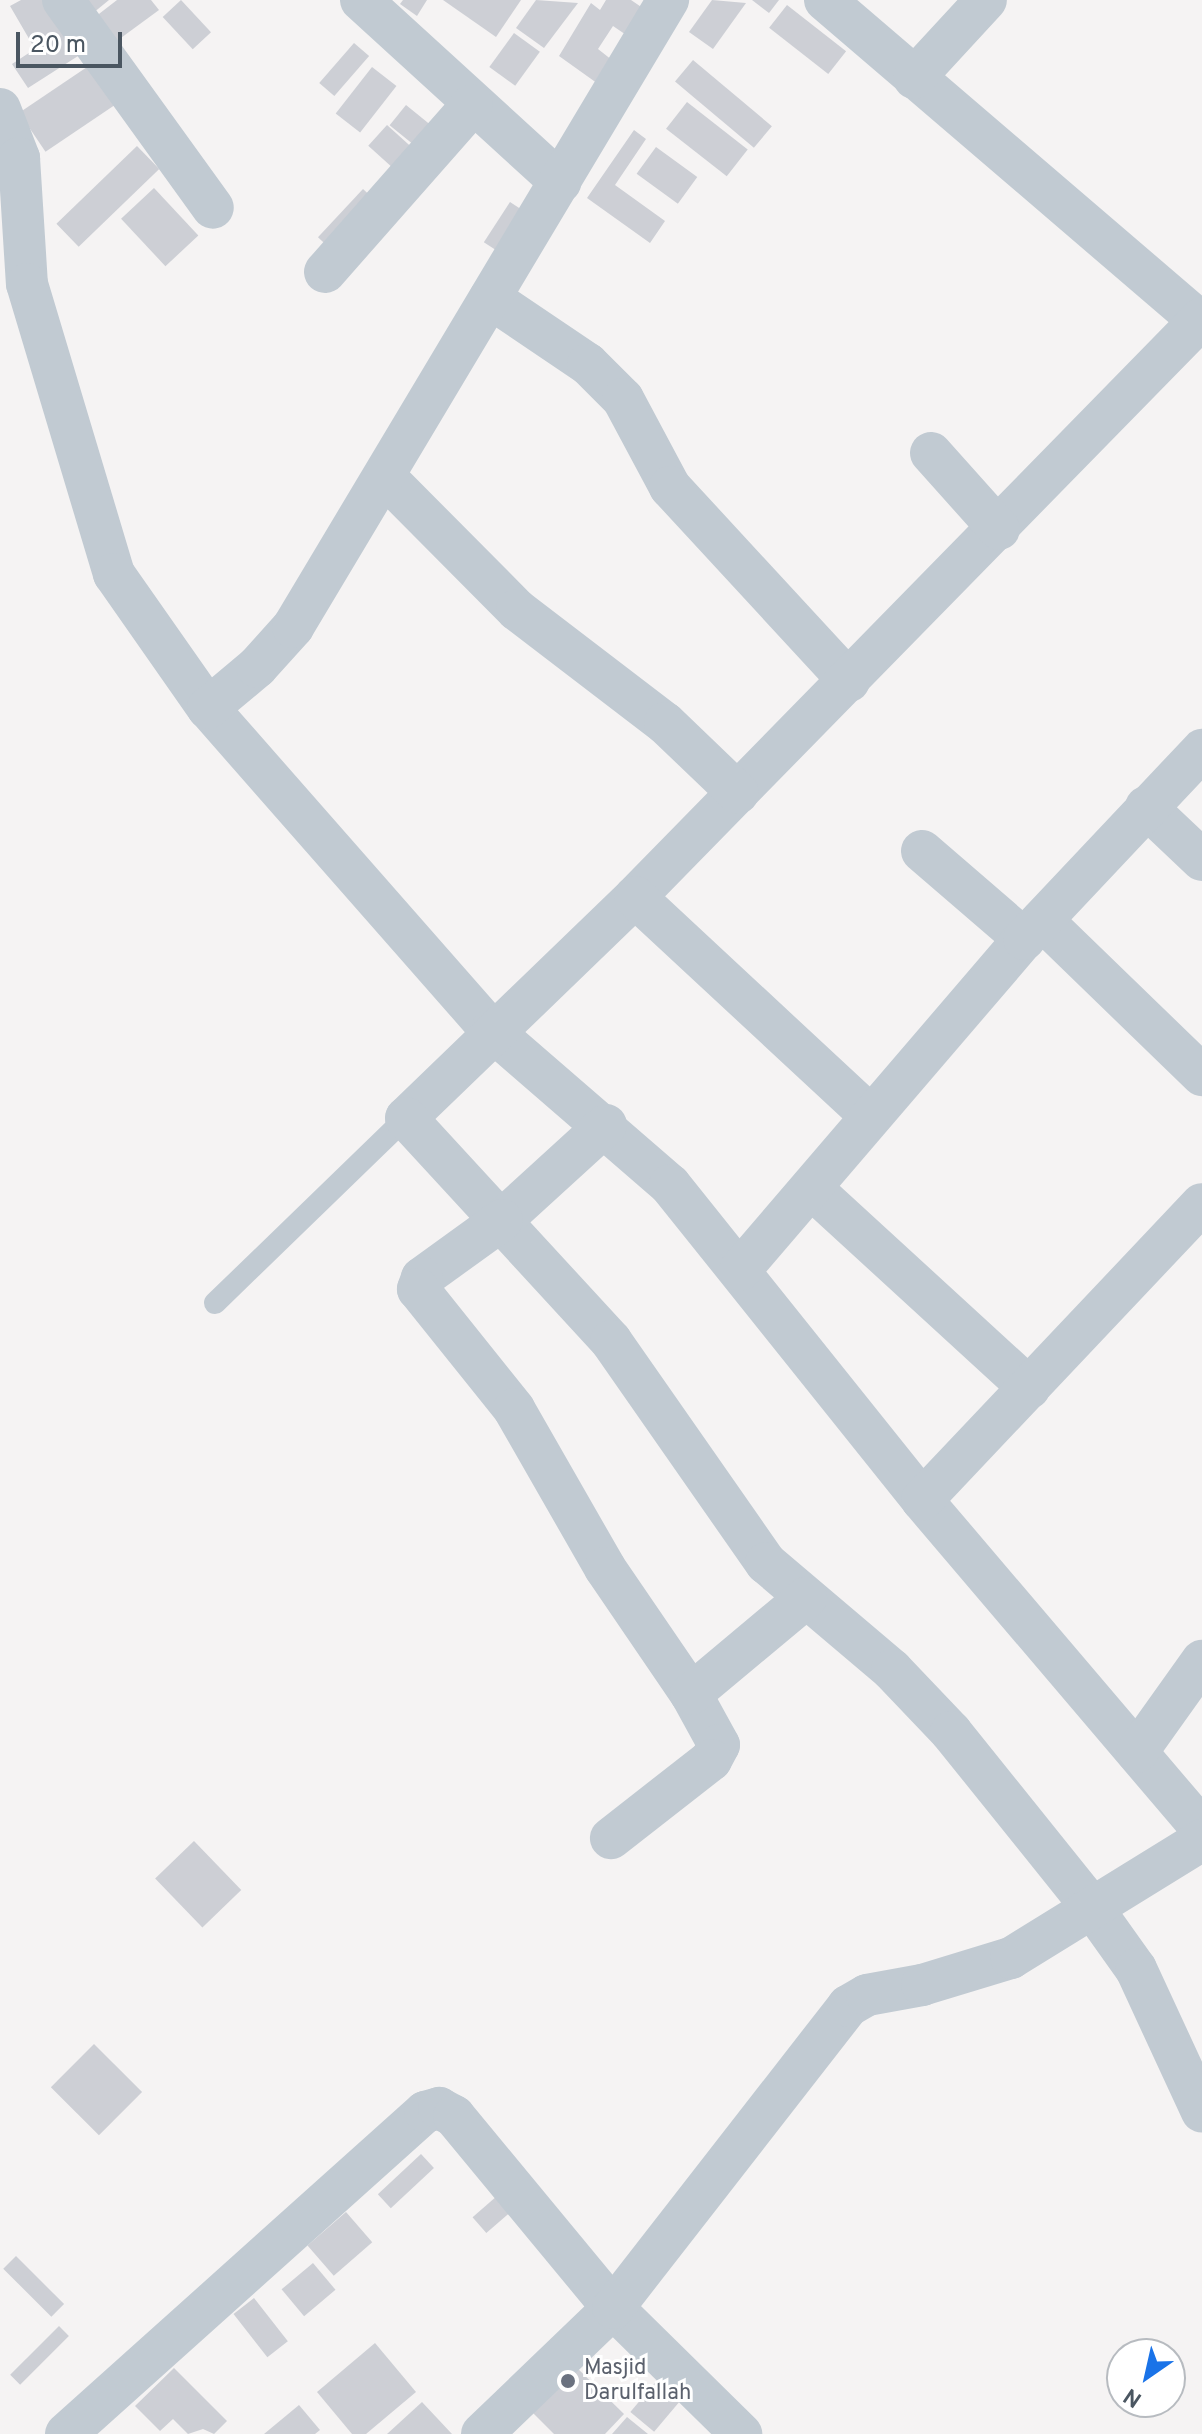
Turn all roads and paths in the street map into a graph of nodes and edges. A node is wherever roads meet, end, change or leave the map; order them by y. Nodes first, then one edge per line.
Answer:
1 (63, 0) edge
2 (361, 0) edge
3 (668, 0) edge
4 (825, 0) edge
5 (986, 0) edge
6 (914, 78) junction
7 (472, 105) junction
8 (0, 109) edge
9 (560, 182) junction
10 (213, 208) dead end
11 (325, 272) dead end
12 (490, 298) junction
13 (1201, 321) edge
14 (931, 453) dead end
15 (385, 477) junction
16 (999, 529) junction
17 (849, 681) junction
18 (208, 708) junction
19 (1202, 750) edge
20 (738, 793) junction
21 (1146, 807) junction
22 (922, 851) dead end
23 (1202, 860) edge
24 (635, 897) junction
25 (1033, 929) junction
26 (491, 1030) junction
27 (1202, 1075) edge
28 (871, 1116) junction
29 (406, 1118) junction
30 (606, 1125) junction
31 (811, 1188) junction
32 (1202, 1204) edge
33 (502, 1220) junction
34 (740, 1270) junction
35 (215, 1303) dead end
36 (1029, 1388) junction
37 (922, 1500) junction
38 (806, 1598) junction
39 (1202, 1661) edge
40 (691, 1694) junction
41 (1137, 1752) junction
42 (1202, 1829) edge
43 (611, 1838) dead end
44 (1202, 1840) edge
45 (1091, 1906) junction
46 (1202, 2112) edge
47 (613, 2308) junction
48 (66, 2434) edge
49 (482, 2434) edge
50 (741, 2434) edge

1 - 10 street
2 - 7 street
3 - 9 street
4 - 6 street
5 - 6 street
6 - 13 street
7 - 9 street
7 - 11 street
8 - 18 street
9 - 12 street
12 - 15 street
12 - 17 street
13 - 16 street
14 - 16 street
15 - 18 street
15 - 20 street
16 - 17 street
17 - 20 street
18 - 26 street
19 - 21 street
20 - 24 street
21 - 23 street
21 - 25 street
22 - 25 street
24 - 26 street
24 - 28 street
25 - 27 street
25 - 28 street
26 - 29 street
26 - 30 street
28 - 31 street
29 - 33 street
29 - 35 lane
30 - 33 street
30 - 34 street
31 - 34 street
31 - 36 street
32 - 36 street
33 - 38 street
33 - 40 street
34 - 37 street
36 - 37 street
37 - 41 street
38 - 40 street
38 - 45 street
39 - 41 street
40 - 43 street
41 - 42 street
44 - 45 street
45 - 46 street
45 - 47 street
47 - 48 street
47 - 49 street
47 - 50 street

